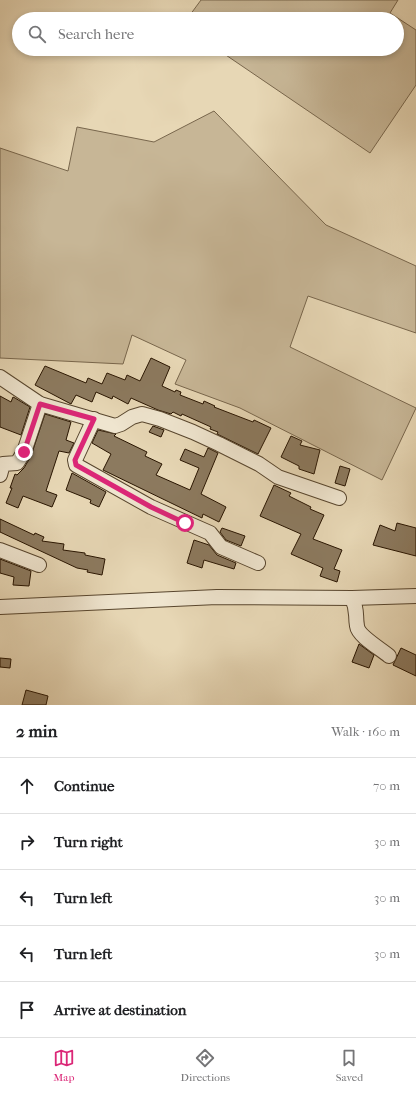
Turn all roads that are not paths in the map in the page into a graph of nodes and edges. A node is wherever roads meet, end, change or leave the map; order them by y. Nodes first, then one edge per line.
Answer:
1 (0, 377) edge
2 (40, 404) junction
3 (94, 419) junction
4 (1, 466) edge
5 (340, 498) dead end
6 (0, 550) edge
7 (258, 563) dead end
8 (39, 565) dead end
9 (416, 596) edge
10 (355, 604) junction
11 (0, 608) edge
12 (389, 656) dead end

1 - 2 street
2 - 3 street
2 - 4 street
3 - 5 street
3 - 7 street
6 - 8 street
9 - 10 street
10 - 11 street
10 - 12 street

